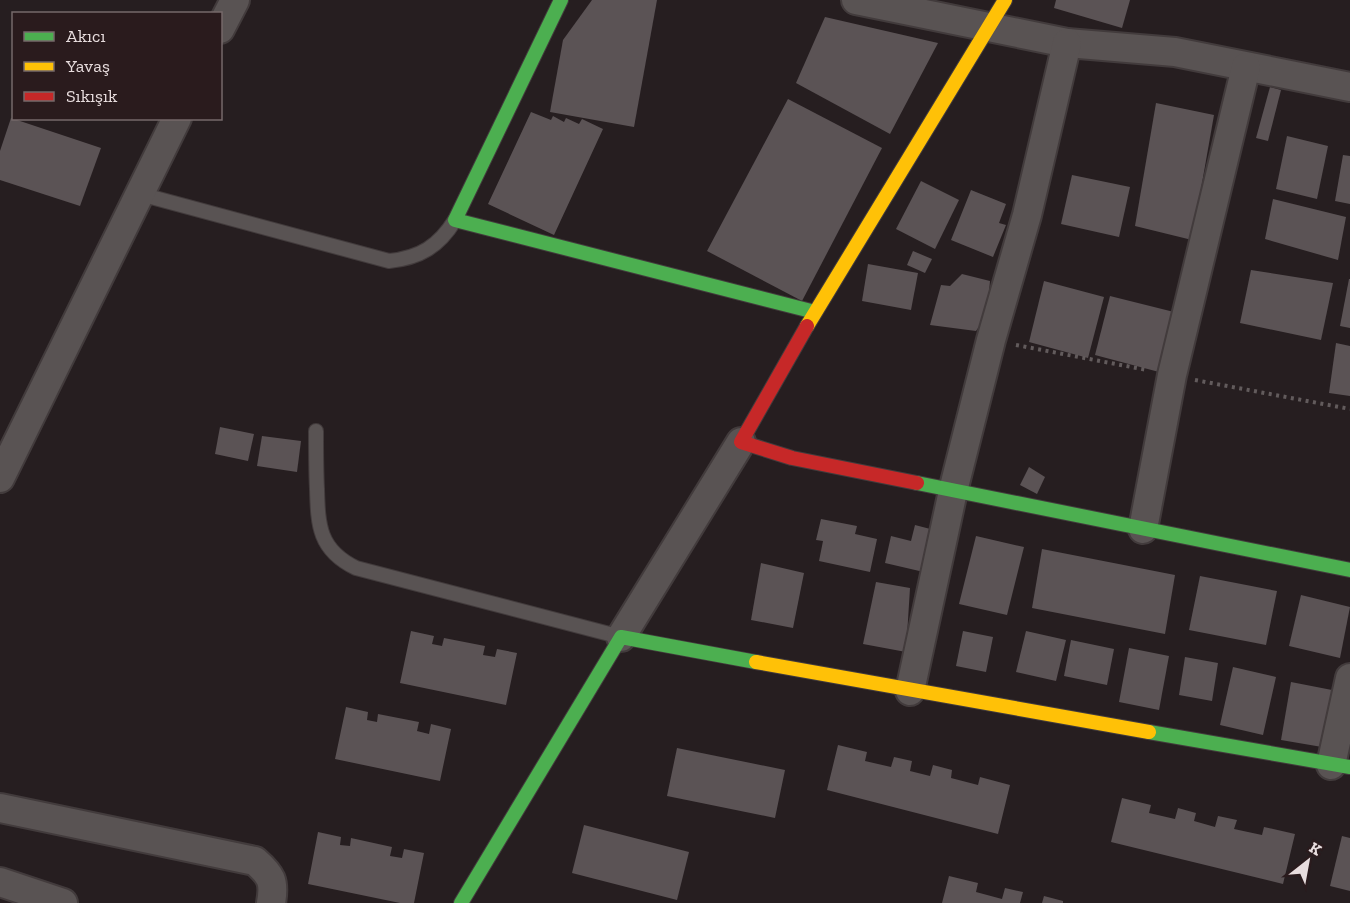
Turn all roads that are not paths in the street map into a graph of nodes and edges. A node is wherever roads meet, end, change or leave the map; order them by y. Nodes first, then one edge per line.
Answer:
1 (235, 0) edge
2 (561, 0) edge
3 (856, 0) edge
4 (1005, 0) edge
5 (222, 25) edge
6 (988, 27) junction
7 (1067, 44) junction
8 (1246, 67) junction
9 (1350, 87) edge
10 (176, 120) edge
11 (140, 194) junction
12 (455, 220) junction
13 (815, 312) junction
14 (316, 431) dead end
15 (741, 442) junction
16 (0, 478) edge
17 (953, 491) junction
18 (1143, 529) junction
19 (1350, 570) edge
20 (621, 637) junction
21 (1350, 678) edge
22 (910, 691) junction
23 (1340, 766) edge
24 (0, 808) edge
25 (0, 882) edge
26 (63, 903) edge
27 (271, 903) edge
28 (461, 903) edge

1 - 5 street
2 - 12 street
3 - 6 street
4 - 6 street
6 - 7 street
6 - 13 street
7 - 8 street
7 - 17 street
8 - 9 street
8 - 18 street
10 - 11 street
11 - 12 lane
11 - 16 street
12 - 13 street
13 - 15 street
14 - 20 lane
15 - 17 street
15 - 20 street
17 - 18 street
17 - 22 street
18 - 19 street
20 - 22 street
20 - 28 street
21 - 23 street
22 - 23 street
24 - 27 street
25 - 26 street

